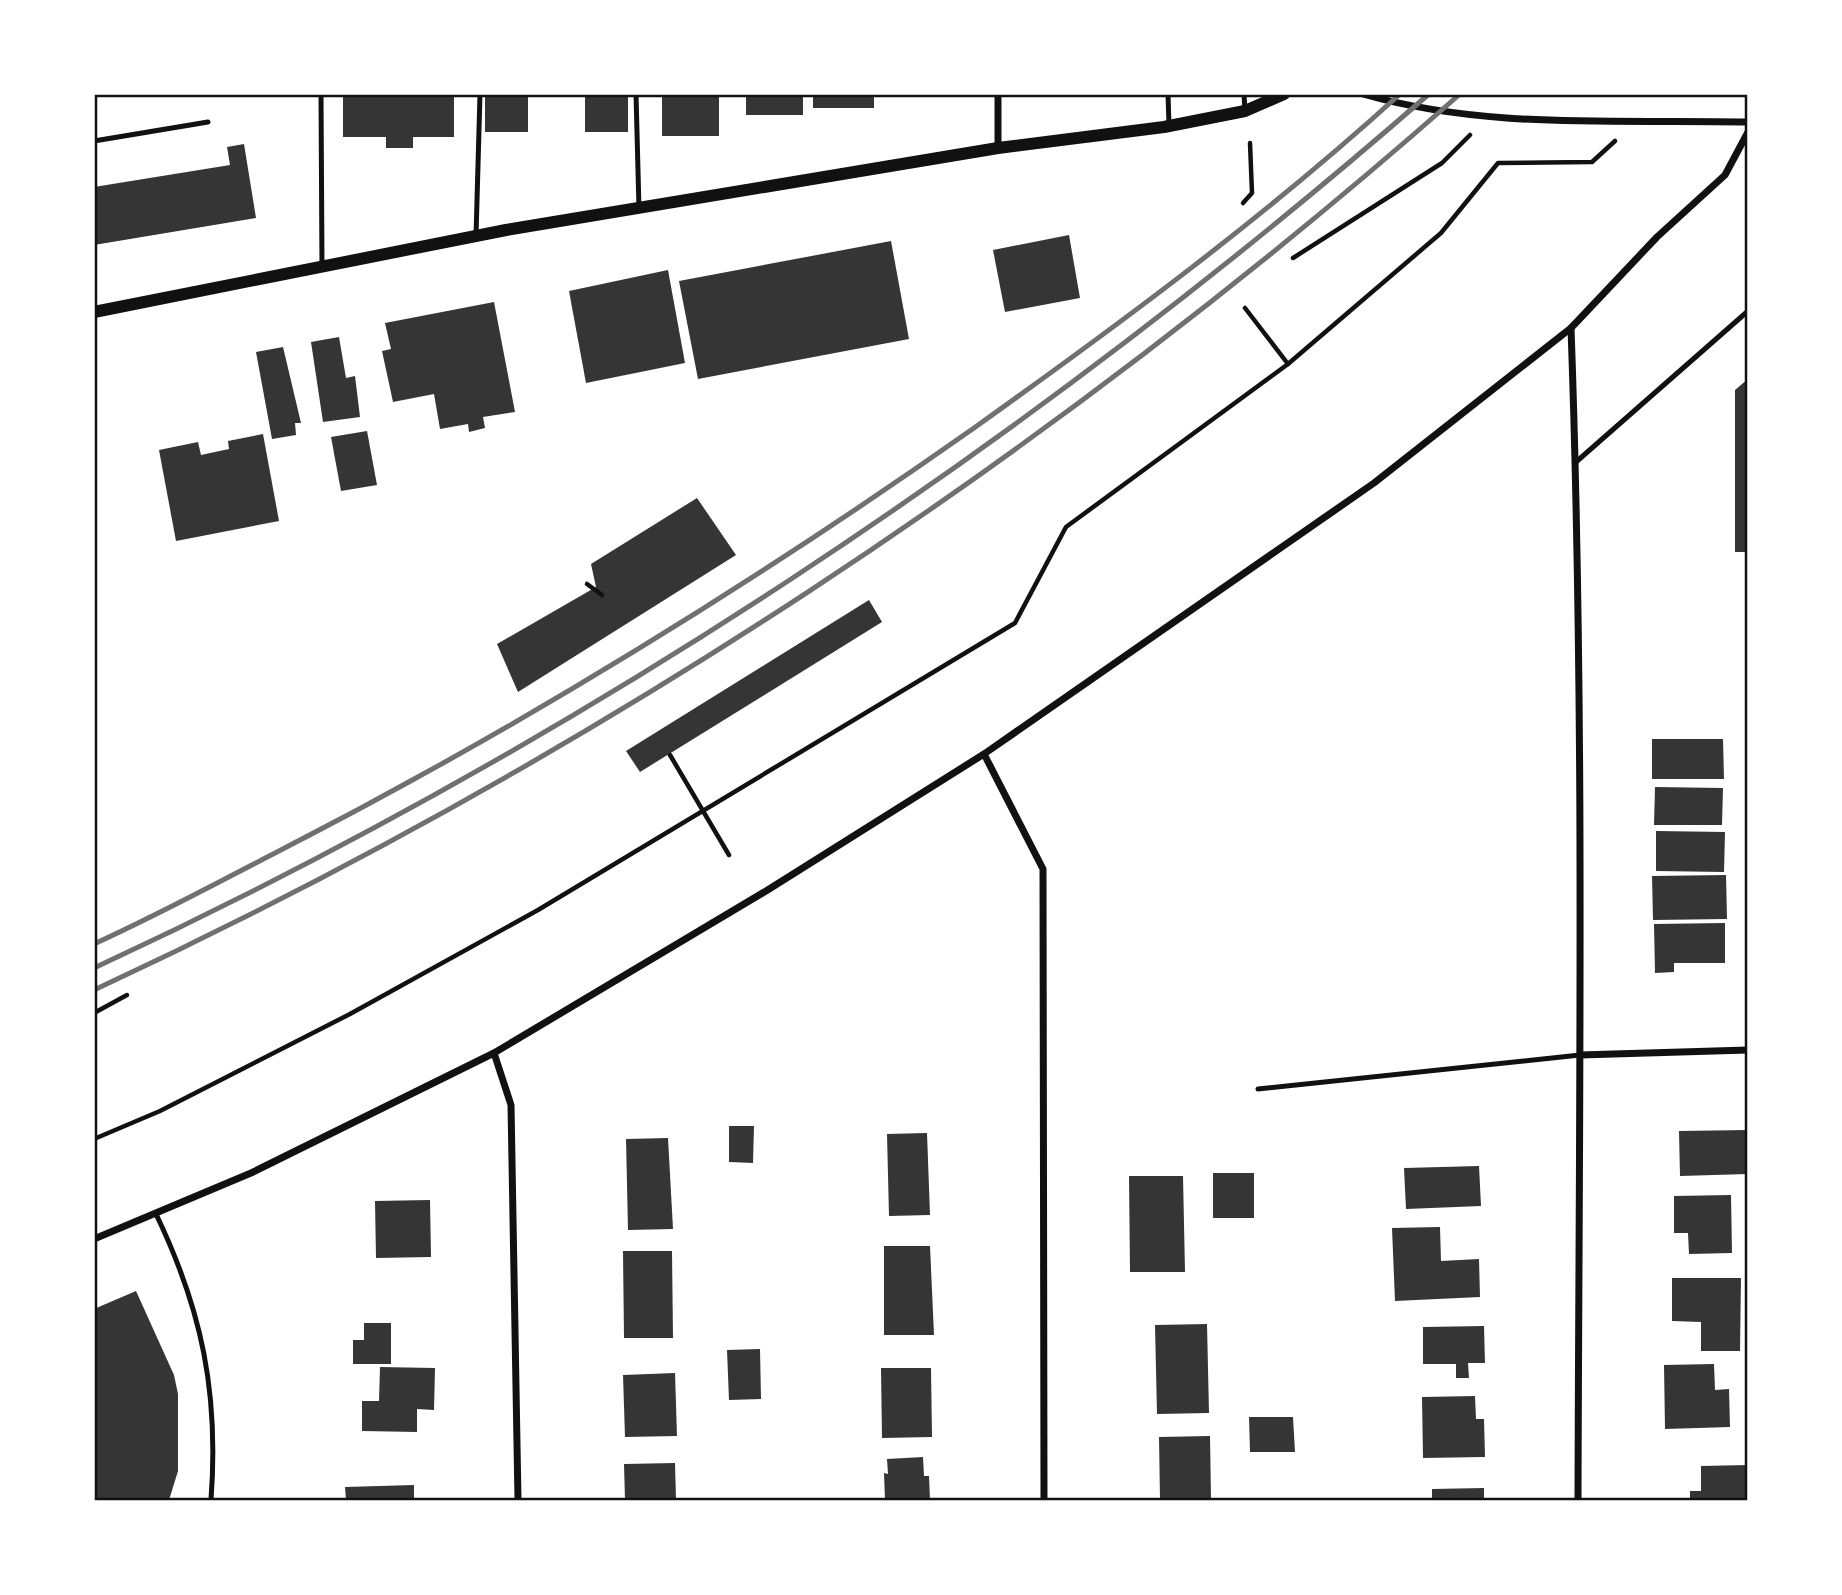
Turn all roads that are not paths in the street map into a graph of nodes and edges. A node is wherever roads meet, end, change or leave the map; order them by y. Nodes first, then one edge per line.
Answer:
1 (321, 94) edge
2 (481, 94) edge
3 (636, 94) edge
4 (998, 94) edge
5 (1168, 94) edge
6 (1244, 94) edge
7 (1284, 94) edge
8 (1363, 94) edge
9 (1245, 111) junction
10 (208, 122) dead end
11 (1748, 122) edge
12 (1169, 125) junction
13 (1748, 132) edge
14 (94, 141) edge
15 (998, 148) junction
16 (639, 209) junction
17 (476, 236) junction
18 (322, 267) junction
19 (1748, 311) edge
20 (94, 312) edge
21 (1571, 328) junction
22 (1576, 462) junction
23 (984, 754) junction
24 (1748, 1050) edge
25 (494, 1053) junction
26 (1580, 1055) junction
27 (1258, 1089) dead end
28 (156, 1214) junction
29 (94, 1239) edge
30 (211, 1500) edge
31 (518, 1500) edge
32 (1044, 1500) edge
33 (1578, 1500) edge

1 - 18 lane
2 - 17 lane
3 - 16 lane
4 - 15 street
5 - 12 lane
6 - 9 lane
7 - 9 street
8 - 11 street
9 - 12 street
10 - 14 lane
12 - 15 street
13 - 21 street
15 - 16 street
16 - 17 street
17 - 18 street
18 - 20 street
19 - 22 lane
21 - 22 street
21 - 23 street
22 - 26 street
23 - 25 street
23 - 32 street
24 - 26 street
25 - 28 street
25 - 31 street
26 - 27 lane
26 - 33 street
28 - 29 street
28 - 30 lane

